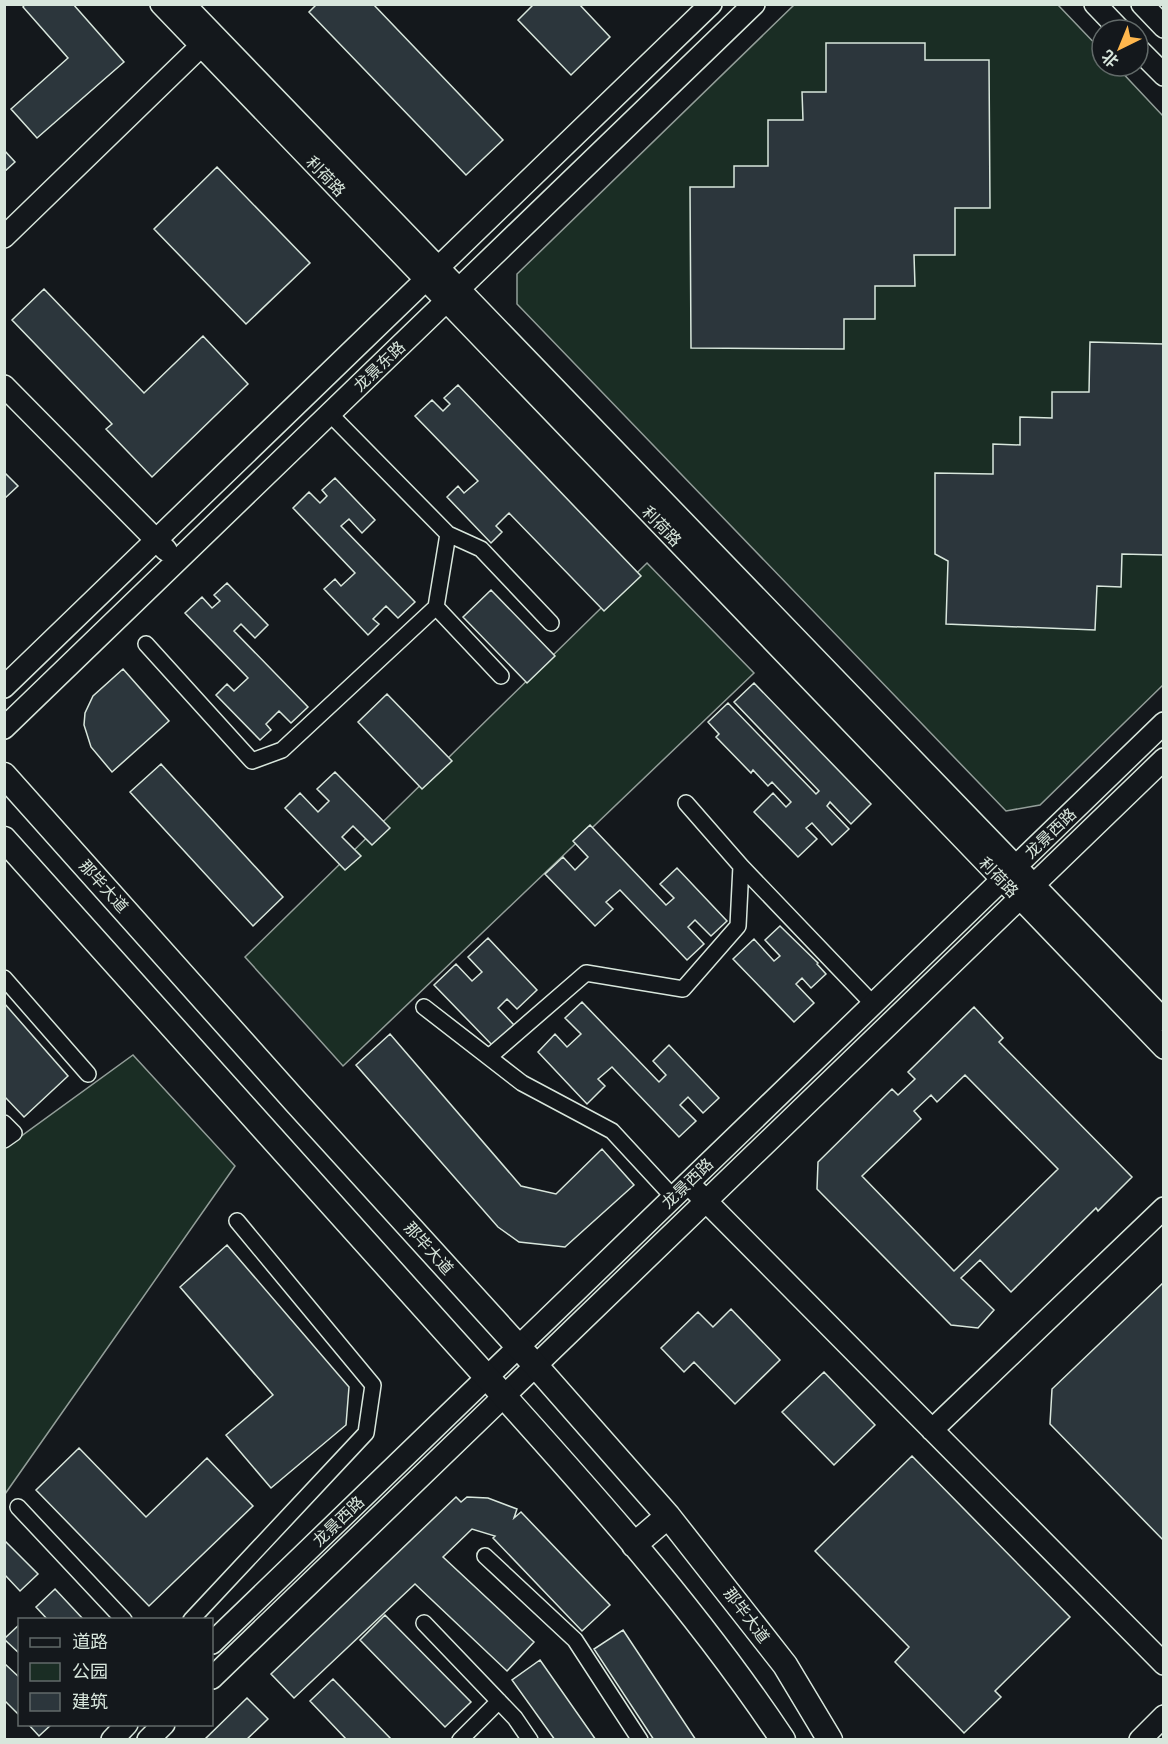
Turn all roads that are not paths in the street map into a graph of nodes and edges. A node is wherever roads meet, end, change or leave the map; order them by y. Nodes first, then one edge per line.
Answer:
1 (161, 4) edge
2 (184, 4) edge
3 (711, 4) edge
4 (754, 4) edge
5 (1095, 4) edge
6 (1142, 4) edge
7 (1108, 18) edge
8 (1164, 27) edge
9 (201, 46) junction
10 (1150, 61) edge
11 (1164, 75) edge
12 (4, 237) edge
13 (432, 274) junction
14 (452, 295) junction
15 (4, 386) edge
16 (330, 414) junction
17 (448, 534) junction
18 (156, 540) junction
19 (177, 561) junction
20 (436, 607) junction
21 (551, 623) dead end
22 (146, 644) dead end
23 (501, 676) dead end
24 (4, 687) edge
25 (1164, 723) edge
26 (4, 728) edge
27 (1164, 759) edge
28 (4, 775) edge
29 (686, 803) dead end
30 (4, 839) edge
31 (741, 866) junction
32 (1008, 873) junction
33 (1027, 892) junction
34 (4, 978) edge
35 (873, 1004) junction
36 (424, 1007) dead end
37 (1164, 1020) edge
38 (1164, 1048) edge
39 (489, 1057) junction
40 (88, 1074) dead end
41 (4, 1123) edge
42 (4, 1140) edge
43 (680, 1190) junction
44 (706, 1201) junction
45 (1164, 1208) edge
46 (237, 1221) dead end
47 (518, 1347) junction
48 (536, 1365) junction
49 (487, 1377) junction
50 (504, 1396) junction
51 (932, 1430) junction
52 (18, 1507) dead end
53 (668, 1516) junction
54 (634, 1545) junction
55 (485, 1556) dead end
56 (122, 1618) edge
57 (193, 1618) edge
58 (424, 1623) dead end
59 (213, 1642) edge
60 (1164, 1664) edge
61 (213, 1677) edge
62 (499, 1701) junction
63 (1164, 1716) edge
64 (126, 1726) edge
65 (163, 1726) edge
66 (112, 1740) edge
67 (148, 1740) edge
68 (460, 1740) edge
69 (530, 1740) edge
70 (640, 1740) edge
71 (783, 1740) edge
72 (830, 1740) edge
73 (1140, 1740) edge

1 - 9 main road, 利荷路
2 - 13 main road, 利荷路
3 - 13 main road, 龙景东路
4 - 14 main road, 龙景东路
5 - 7 main road
6 - 8 main road
9 - 12 main road
9 - 13 main road, 利荷路
10 - 11 main road
13 - 14 main road, 利荷路
13 - 18 main road, 龙景东路
14 - 16 main road, 龙景东路
14 - 32 main road, 利荷路
15 - 18 main road
16 - 17 street
16 - 19 main road, 龙景东路
17 - 20 street
17 - 21 street
18 - 19 main road
18 - 24 main road, 龙景东路
19 - 26 main road, 龙景东路
20 - 22 street
20 - 23 street
25 - 32 main road, 龙景西路
27 - 33 main road, 龙景西路
28 - 47 main road, 那毕大道
29 - 31 street
30 - 49 main road
31 - 35 street
31 - 39 street
32 - 33 main road, 利荷路
32 - 35 main road, 龙景西路
33 - 37 main road, 利荷路
33 - 38 main road, 利荷路
33 - 44 main road, 龙景西路
34 - 40 street
35 - 43 main road, 龙景西路
36 - 39 street
39 - 43 street
41 - 42 street
43 - 44 main road
43 - 47 main road, 龙景西路
44 - 48 main road, 龙景西路
44 - 51 main road
45 - 51 main road
46 - 57 street
47 - 48 main road, 那毕大道
47 - 49 main road, 龙景西路
48 - 50 main road, 龙景西路
48 - 53 main road, 那毕大道
49 - 50 main road
49 - 59 main road, 龙景西路
50 - 54 main road
50 - 61 main road, 龙景西路
51 - 60 main road
52 - 56 street
53 - 54 main road
53 - 72 main road, 那毕大道
54 - 71 main road
55 - 70 street
58 - 62 street
62 - 68 street
62 - 69 street
63 - 73 main road
64 - 66 main road
65 - 67 main road

